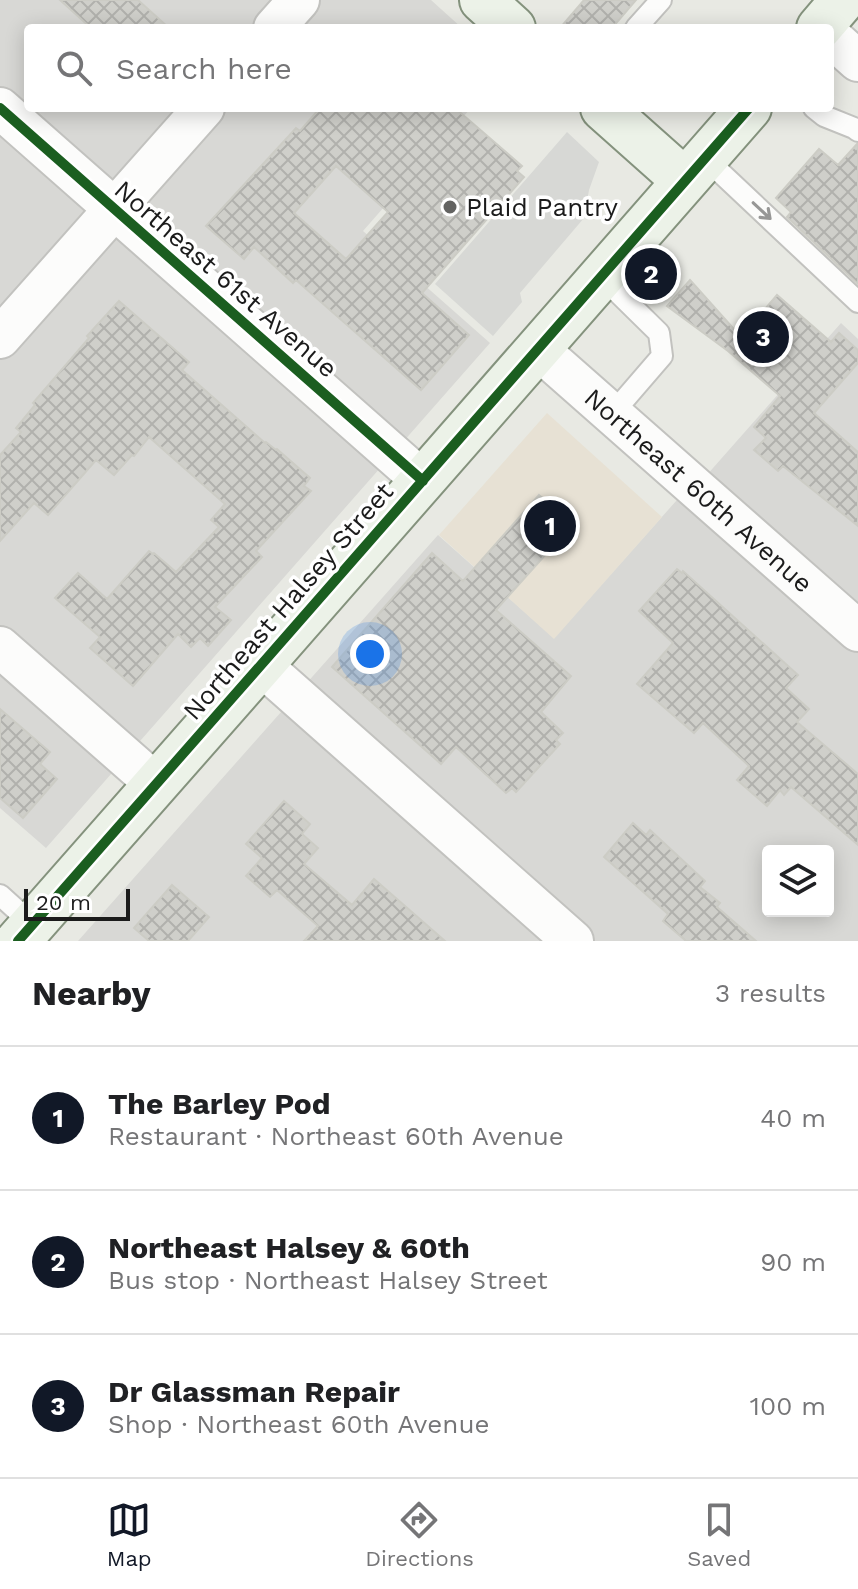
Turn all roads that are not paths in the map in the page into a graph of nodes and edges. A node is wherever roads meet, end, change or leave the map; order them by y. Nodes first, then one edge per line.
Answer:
1 (299, 0) edge
2 (482, 0) edge
3 (661, 0) edge
4 (843, 0) edge
5 (278, 24) edge
6 (509, 24) edge
7 (640, 24) edge
8 (822, 24) edge
9 (834, 40) edge
10 (858, 61) edge
11 (0, 108) edge
12 (200, 112) edge
13 (609, 112) edge
14 (745, 112) edge
15 (819, 112) edge
16 (858, 131) edge
17 (695, 169) junction
18 (114, 210) junction
19 (601, 276) junction
20 (858, 302) edge
21 (0, 338) edge
22 (538, 349) junction
23 (612, 414) junction
24 (423, 481) junction
25 (858, 631) edge
26 (0, 647) edge
27 (261, 665) junction
28 (156, 784) junction
29 (0, 895) edge
30 (25, 933) edge
31 (573, 941) edge

1 - 5 street
2 - 6 main road
3 - 7 lane
4 - 8 main road
9 - 10 street
11 - 18 street, Northeast 61st Avenue
12 - 18 street
13 - 17 main road
14 - 17 main road, Northeast Halsey Street
15 - 16 lane
17 - 19 main road, Northeast Halsey Street
17 -> 20 lane
18 - 21 street
18 - 24 street, Northeast 61st Avenue
19 - 22 main road, Northeast Halsey Street
19 - 23 lane
22 - 23 street, Northeast 60th Avenue
22 - 24 main road, Northeast Halsey Street
23 - 25 street, Northeast 60th Avenue
24 - 27 main road, Northeast Halsey Street
26 - 28 street
27 - 28 main road, Northeast Halsey Street
27 - 31 street
28 - 30 main road, Northeast Halsey Street
29 - 30 lane

